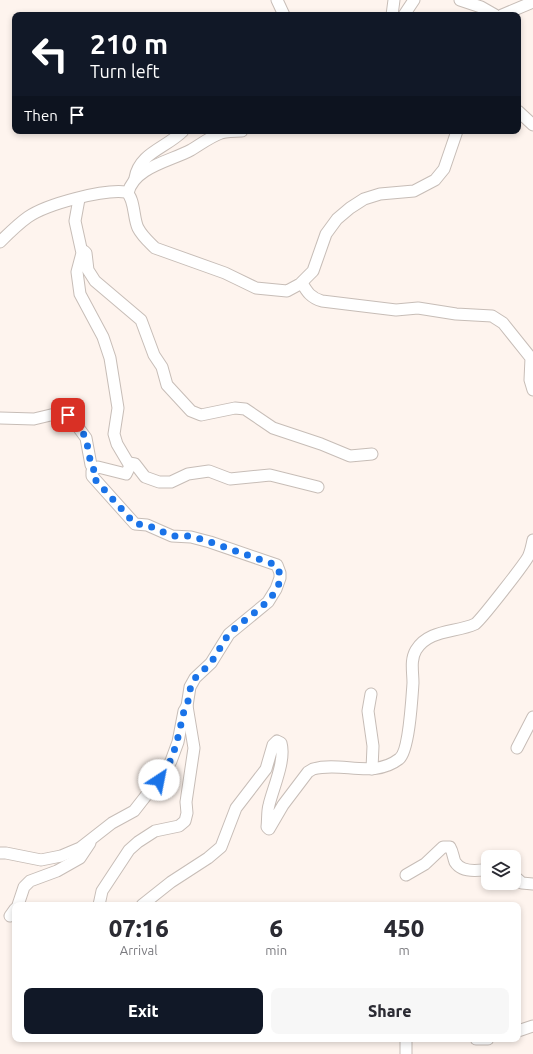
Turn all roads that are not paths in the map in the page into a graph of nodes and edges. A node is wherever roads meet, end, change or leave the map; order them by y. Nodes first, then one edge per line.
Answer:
1 (278, 0) edge
2 (394, 0) edge
3 (414, 0) edge
4 (460, 0) edge
5 (533, 2) edge
6 (283, 12) edge
7 (392, 12) edge
8 (406, 12) edge
9 (490, 12) edge
10 (509, 12) edge
11 (521, 114) edge
12 (533, 125) edge
13 (179, 134) edge
14 (220, 134) edge
15 (455, 134) edge
16 (135, 178) junction
17 (128, 193) junction
18 (79, 199) junction
19 (0, 242) edge
20 (82, 250) junction
21 (302, 282) junction
22 (533, 390) edge
23 (0, 418) edge
24 (372, 454) dead end
25 (129, 463) junction
26 (94, 468) junction
27 (318, 487) dead end
28 (533, 540) edge
29 (371, 694) dead end
30 (187, 706) junction
31 (533, 717) edge
32 (517, 748) dead end
33 (372, 769) junction
34 (92, 839) junction
35 (0, 853) edge
36 (481, 870) edge
37 (406, 874) dead end
38 (521, 882) edge
39 (533, 884) edge
40 (19, 902) edge
41 (100, 902) edge
42 (146, 902) edge
43 (533, 1026) edge
44 (521, 1030) edge
45 (406, 1042) edge
46 (406, 1054) edge

1 - 6 street
2 - 7 street
3 - 8 street
4 - 9 street
5 - 10 street
11 - 12 street
13 - 16 street
14 - 16 street
15 - 21 street
16 - 17 street
17 - 18 street
17 - 21 street
18 - 19 street
18 - 20 street
20 - 24 street
20 - 25 street
21 - 22 street
23 - 26 street
25 - 26 street
25 - 27 street
26 - 30 street
28 - 33 street
29 - 33 street
30 - 34 street
30 - 41 street
31 - 32 street
33 - 42 street
34 - 35 street
34 - 40 street
36 - 37 street
38 - 39 street
43 - 44 street
45 - 46 street

